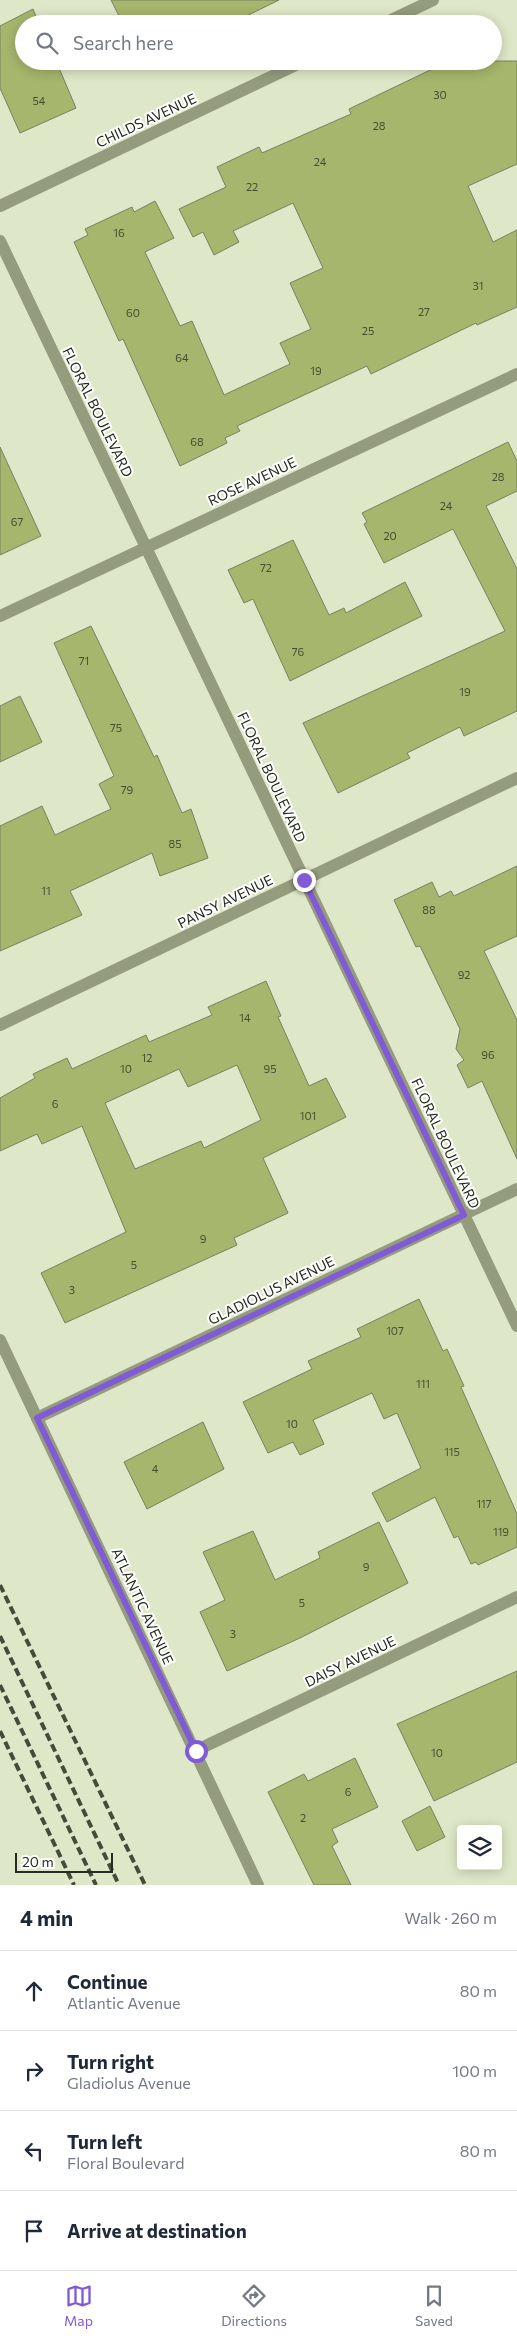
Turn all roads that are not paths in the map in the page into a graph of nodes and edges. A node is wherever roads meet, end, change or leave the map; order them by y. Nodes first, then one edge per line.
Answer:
1 (433, 0) edge
2 (402, 15) edge
3 (285, 70) edge
4 (0, 206) edge
5 (0, 241) edge
6 (517, 374) edge
7 (146, 547) junction
8 (0, 616) edge
9 (517, 778) edge
10 (304, 880) junction
11 (0, 1025) edge
12 (517, 1189) edge
13 (464, 1215) junction
14 (517, 1326) edge
15 (0, 1340) edge
16 (37, 1418) junction
17 (517, 1597) edge
18 (196, 1751) junction
19 (258, 1885) edge

1 - 2 street
3 - 4 street, CHILDS AVENUE
5 - 7 street, FLORAL BOULEVARD
6 - 7 street, ROSE AVENUE
7 - 8 street, ROSE AVENUE
7 - 10 street, FLORAL BOULEVARD
9 - 10 street, PANSY AVENUE
10 - 11 street, PANSY AVENUE
10 - 13 street, FLORAL BOULEVARD
12 - 13 street, GLADIOLUS AVENUE
13 - 14 street, FLORAL BOULEVARD
13 - 16 street, GLADIOLUS AVENUE
15 - 16 street, ATLANTIC AVENUE
16 - 18 street, ATLANTIC AVENUE
17 - 18 street, DAISY AVENUE
18 - 19 street, ATLANTIC AVENUE

